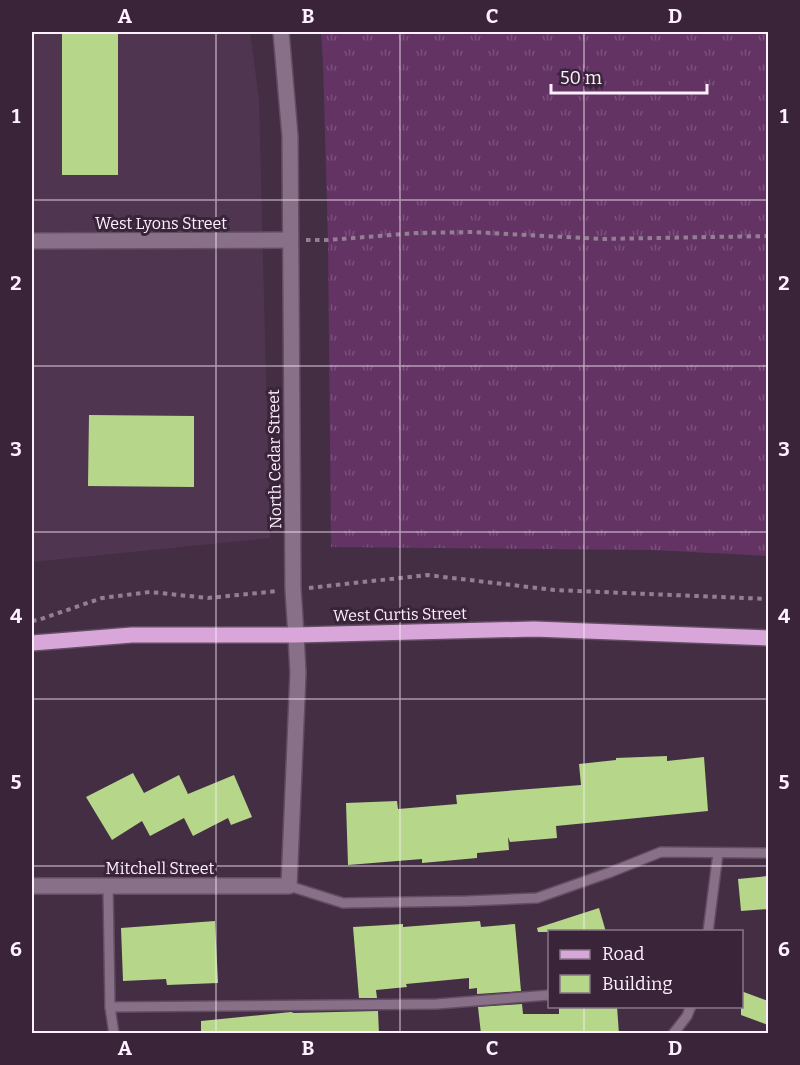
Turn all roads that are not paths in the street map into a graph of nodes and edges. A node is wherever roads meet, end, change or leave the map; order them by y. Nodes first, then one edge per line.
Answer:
1 (281, 32) edge
2 (290, 240) junction
3 (32, 241) edge
4 (296, 634) junction
5 (768, 638) edge
6 (32, 642) edge
7 (718, 853) junction
8 (768, 853) edge
9 (32, 886) edge
10 (108, 886) junction
11 (289, 886) junction
12 (708, 930) edge
13 (548, 995) edge
14 (110, 1007) junction
15 (689, 1008) edge
16 (114, 1034) edge
17 (673, 1034) edge

1 - 2 street, North Cedar Street
2 - 3 street, West Lyons Street
2 - 4 street, North Cedar Street
4 - 5 main road, West Curtis Street
4 - 6 main road, West Curtis Street
4 - 11 street, North Cedar Street
7 - 8 lane
7 - 11 lane
7 - 12 lane
9 - 10 street, Mitchell Street
10 - 11 street, Mitchell Street
10 - 14 lane
13 - 14 lane
14 - 16 lane
15 - 17 lane

